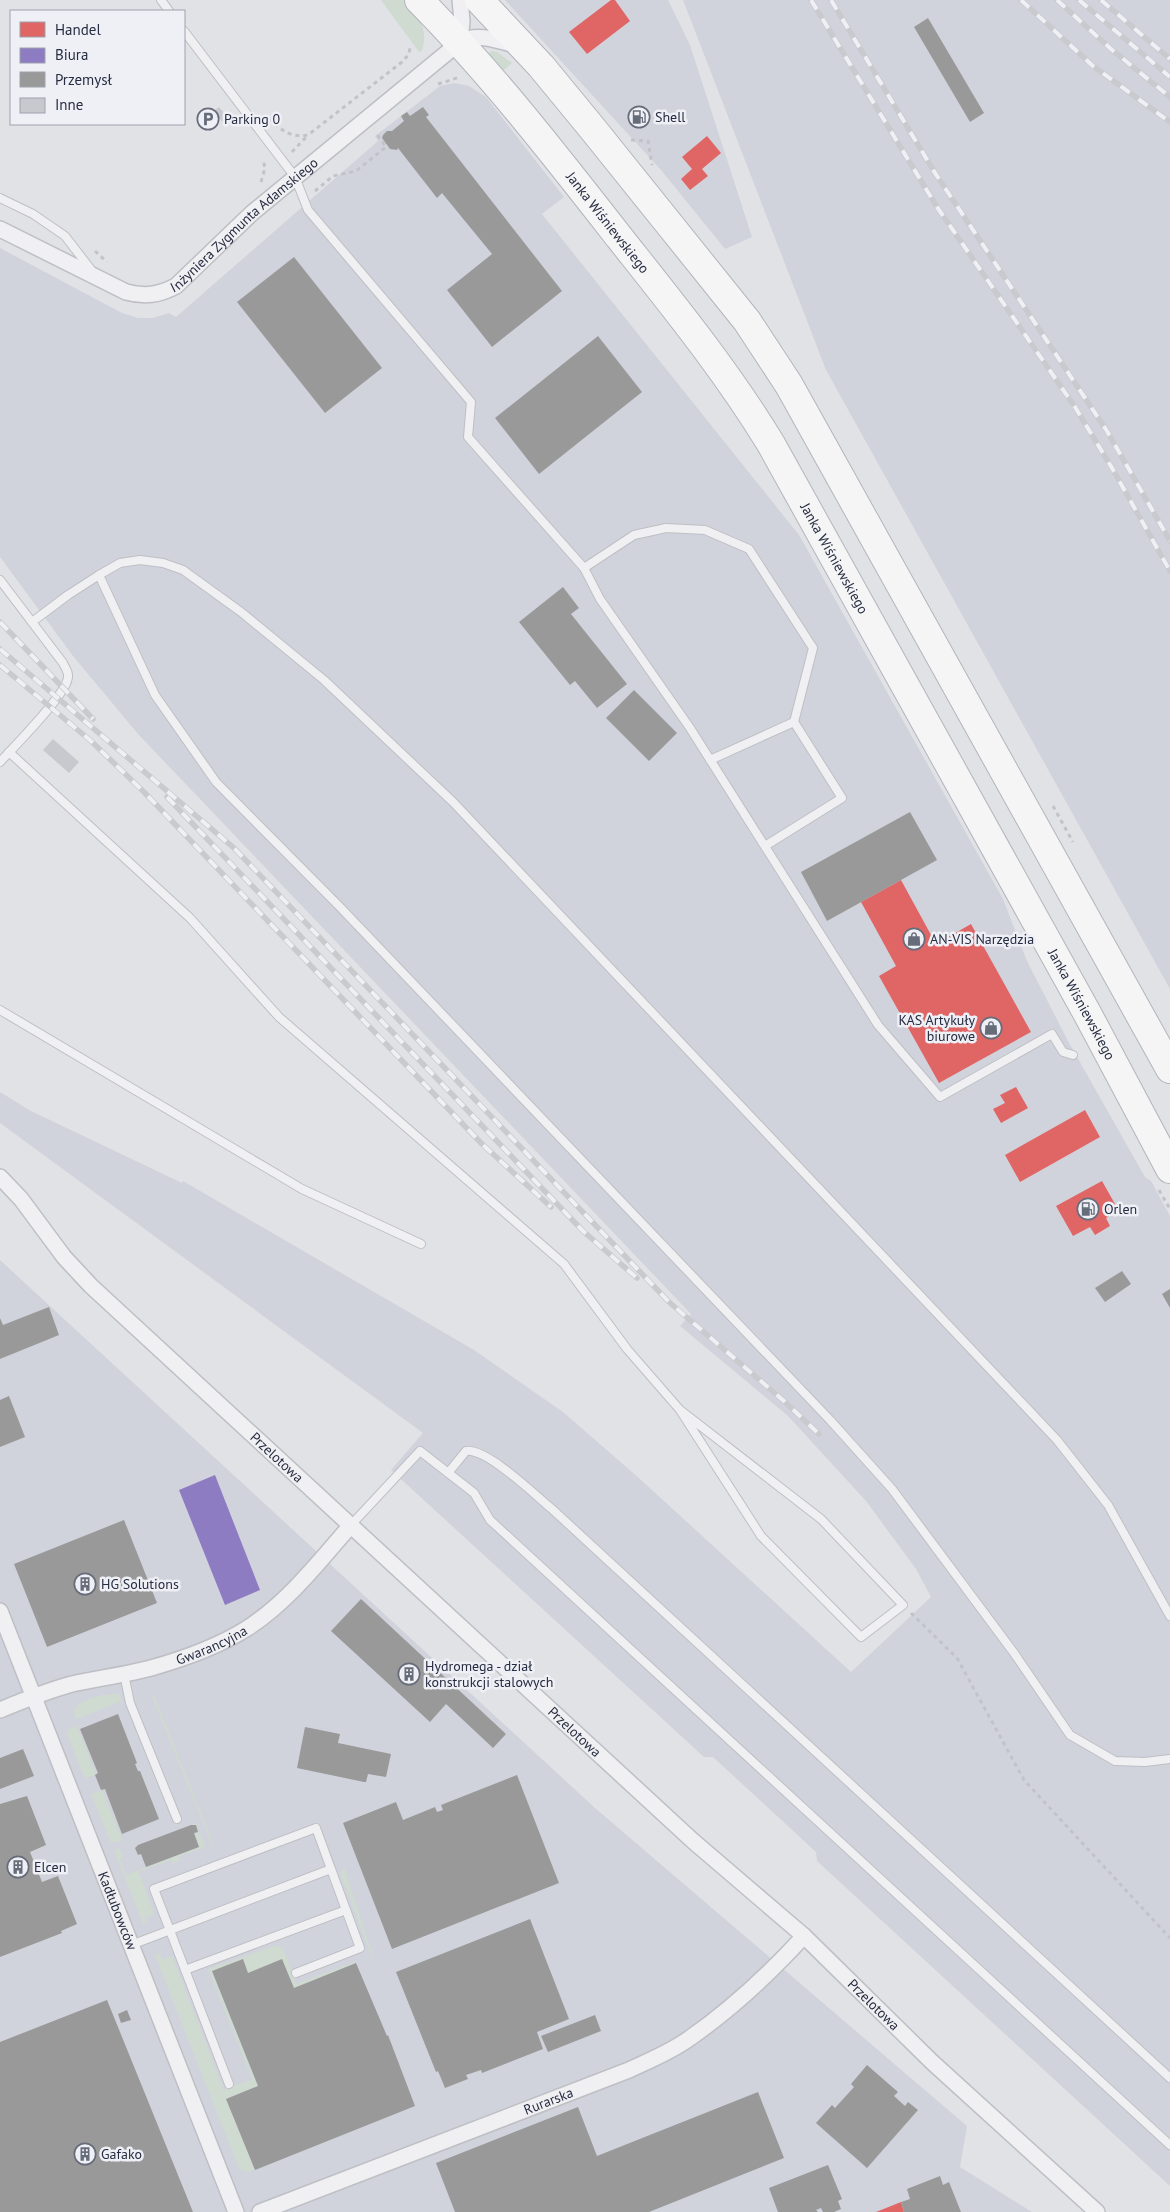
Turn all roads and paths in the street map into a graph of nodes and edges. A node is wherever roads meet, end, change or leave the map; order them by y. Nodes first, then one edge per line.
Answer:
1 (419, 0) edge
2 (460, 0) edge
3 (479, 0) edge
4 (185, 32) edge
5 (460, 42) junction
6 (410, 47) dead end
7 (525, 48) junction
8 (462, 76) dead end
9 (432, 89) dead end
10 (248, 116) junction
11 (382, 128) dead end
12 (624, 139) dead end
13 (648, 141) dead end
14 (262, 156) dead end
15 (295, 177) junction
16 (258, 186) dead end
17 (0, 198) edge
18 (304, 200) junction
19 (0, 229) edge
20 (91, 247) dead end
21 (112, 267) dead end
22 (98, 279) junction
23 (584, 568) junction
24 (99, 575) junction
25 (0, 580) edge
26 (32, 622) junction
27 (794, 722) junction
28 (9, 752) junction
29 (710, 760) junction
30 (0, 762) edge
31 (765, 846) junction
32 (0, 1010) edge
33 (1073, 1055) dead end
34 (1170, 1069) edge
35 (0, 1177) edge
36 (1164, 1178) edge
37 (1170, 1209) edge
38 (421, 1244) dead end
39 (680, 1410) junction
40 (448, 1473) junction
41 (351, 1525) junction
42 (903, 1605) junction
43 (0, 1611) edge
44 (1170, 1616) edge
45 (124, 1674) junction
46 (34, 1696) junction
47 (0, 1710) edge
48 (1170, 1758) edge
49 (177, 1819) dead end
50 (331, 1869) junction
51 (346, 1910) junction
52 (170, 1931) junction
53 (804, 1936) junction
54 (1170, 1938) edge
55 (131, 1945) junction
56 (185, 1970) junction
57 (296, 1973) dead end
58 (1170, 2078) edge
59 (229, 2084) dead end
60 (1170, 2145) edge
61 (236, 2212) edge
62 (260, 2212) edge
63 (1097, 2212) edge

1 - 5 highway, Janka Wiśniewskiego
2 - 5 street
3 - 7 highway
4 - 10 lane
5 - 7 street, Inżyniera Zygmunta Adamskiego
5 - 15 street, Inżyniera Zygmunta Adamskiego
5 - 36 highway, Janka Wiśniewskiego
6 - 10 path
7 - 34 highway
8 - 9 path
10 - 15 lane
11 - 18 path
12 - 13 path
14 - 16 path
15 - 18 lane
15 - 22 street, Inżyniera Zygmunta Adamskiego
17 - 22 lane
18 - 23 lane
19 - 22 street, Inżyniera Zygmunta Adamskiego
20 - 21 path
23 - 27 lane
23 - 29 lane
24 - 26 lane
24 - 44 lane
24 - 48 lane
25 - 26 lane
26 - 28 lane
27 - 29 lane
27 - 31 lane
28 - 30 lane
28 - 39 lane
29 - 31 lane
31 - 33 lane
32 - 38 lane
35 - 41 street, Przelotowa
36 - 37 path
39 - 42 lane
39 - 42 lane
40 - 41 lane
40 - 58 lane
40 - 60 lane
41 - 45 street, Gwarancyjna
41 - 53 street, Przelotowa
42 - 54 path
43 - 46 street, Kadłubowców
45 - 46 street, Gwarancyjna
45 - 49 lane
46 - 47 street, Gwarancyjna
46 - 55 street, Kadłubowców
50 - 51 lane
50 - 52 lane
50 - 52 lane
51 - 56 lane
51 - 57 lane
52 - 55 lane
52 - 56 lane
53 - 62 street, Rurarska
53 - 63 street, Przelotowa
55 - 61 street, Kadłubowców
56 - 59 lane

